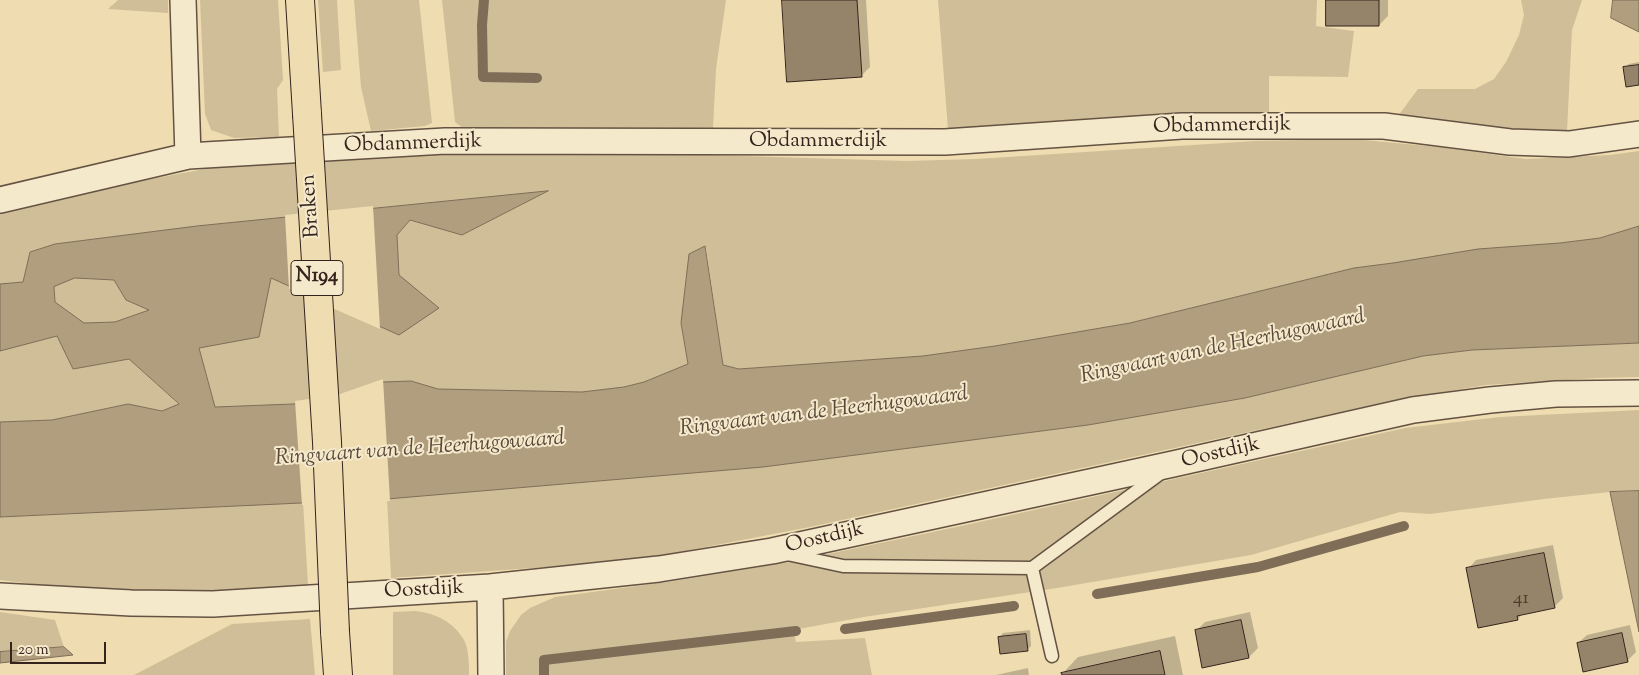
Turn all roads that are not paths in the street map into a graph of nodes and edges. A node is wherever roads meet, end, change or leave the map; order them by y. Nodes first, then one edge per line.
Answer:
1 (183, 0) edge
2 (300, 0) edge
3 (1639, 134) edge
4 (188, 156) junction
5 (0, 200) edge
6 (1639, 393) edge
7 (1173, 464) junction
8 (772, 551) junction
9 (1032, 568) junction
10 (490, 587) junction
11 (0, 596) edge
12 (1052, 656) dead end
13 (338, 675) edge
14 (491, 675) edge

1 - 4 street
2 - 13 main road, Braken / N194, bridge
3 - 4 street, Obdammerdijk
4 - 5 street, Obdammerdijk
6 - 7 street, Oostdijk
7 - 8 street, Oostdijk
7 - 9 lane
8 - 9 lane
8 - 10 street, Oostdijk
9 - 12 lane
10 - 11 street, Oostdijk
10 - 14 street

